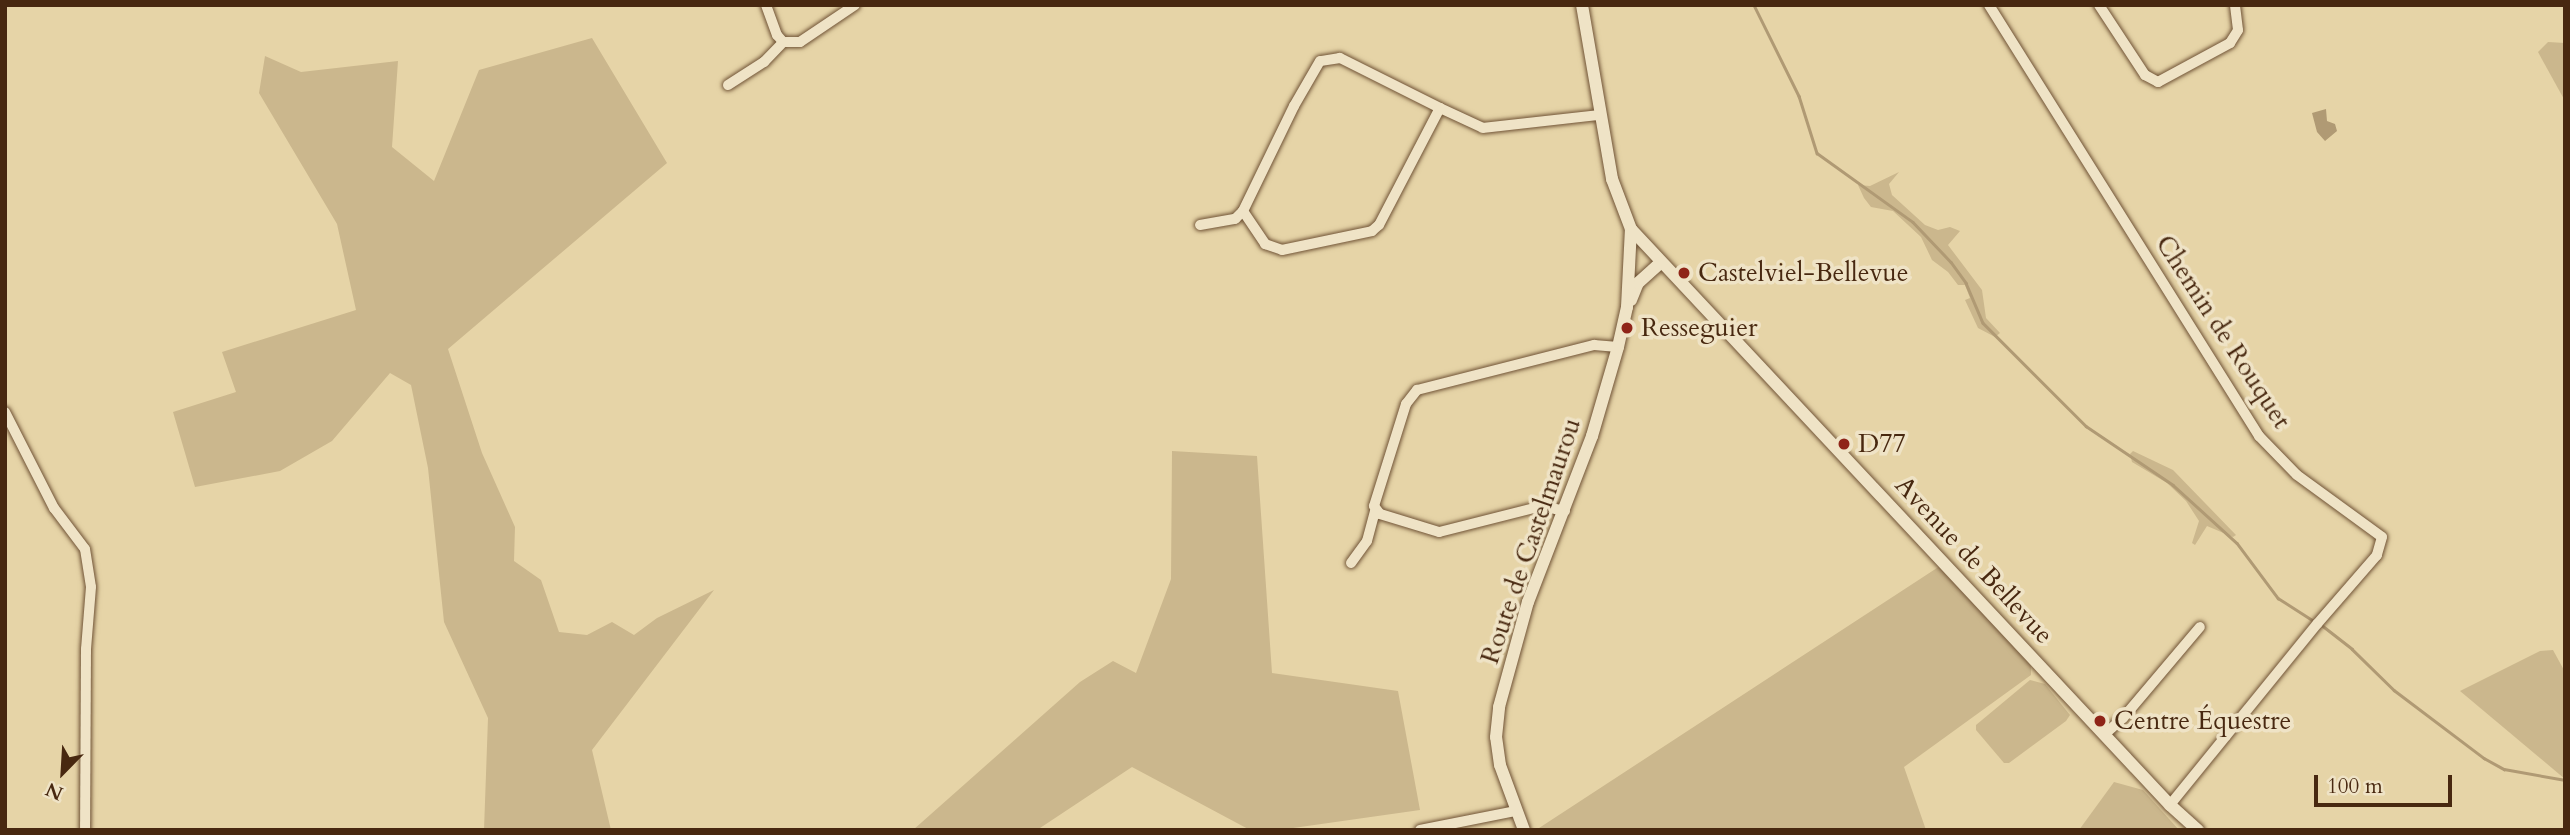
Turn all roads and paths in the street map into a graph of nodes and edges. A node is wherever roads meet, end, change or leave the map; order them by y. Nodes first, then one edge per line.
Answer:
1 (766, 5) edge
2 (855, 5) edge
3 (1581, 5) edge
4 (1989, 5) edge
5 (2099, 5) edge
6 (2235, 5) edge
7 (783, 42) junction
8 (728, 85) dead end
9 (1440, 108) junction
10 (1599, 115) junction
11 (1243, 211) junction
12 (1200, 225) dead end
13 (1631, 229) junction
14 (1661, 262) junction
15 (1630, 264) junction
16 (1650, 272) junction
17 (1628, 307) junction
18 (1618, 347) junction
19 (5, 412) edge
20 (1375, 510) junction
21 (1565, 511) junction
22 (1351, 563) dead end
23 (2200, 627) dead end
24 (2105, 733) junction
25 (2170, 805) junction
26 (1517, 811) junction
27 (85, 830) edge
28 (1420, 830) edge
29 (1524, 830) edge
30 (2198, 830) edge

1 - 7 street
2 - 7 street
3 - 10 street
4 - 25 street, Chemin de Rouquet
5 - 6 street
7 - 8 street
9 - 10 street
9 - 11 street
9 - 11 street
10 - 13 street
11 - 12 street
13 - 14 street, Avenue de Bellevue
13 - 15 street, Route de Castelmaurou
14 - 16 street, Route de Castelmaurou
14 - 24 street, Avenue de Bellevue
15 - 16 street
15 - 17 street, Route de Castelmaurou
16 - 17 street, Route de Castelmaurou
17 - 18 street, Route de Castelmaurou
18 - 20 street
18 - 21 street, Route de Castelmaurou
19 - 27 street
20 - 21 street
20 - 22 street
21 - 26 street, Route de Castelmaurou
23 - 24 street
24 - 25 street, Avenue de Bellevue
25 - 30 street, Avenue de Bellevue
26 - 28 street
26 - 29 street, Route de Castelmaurou

